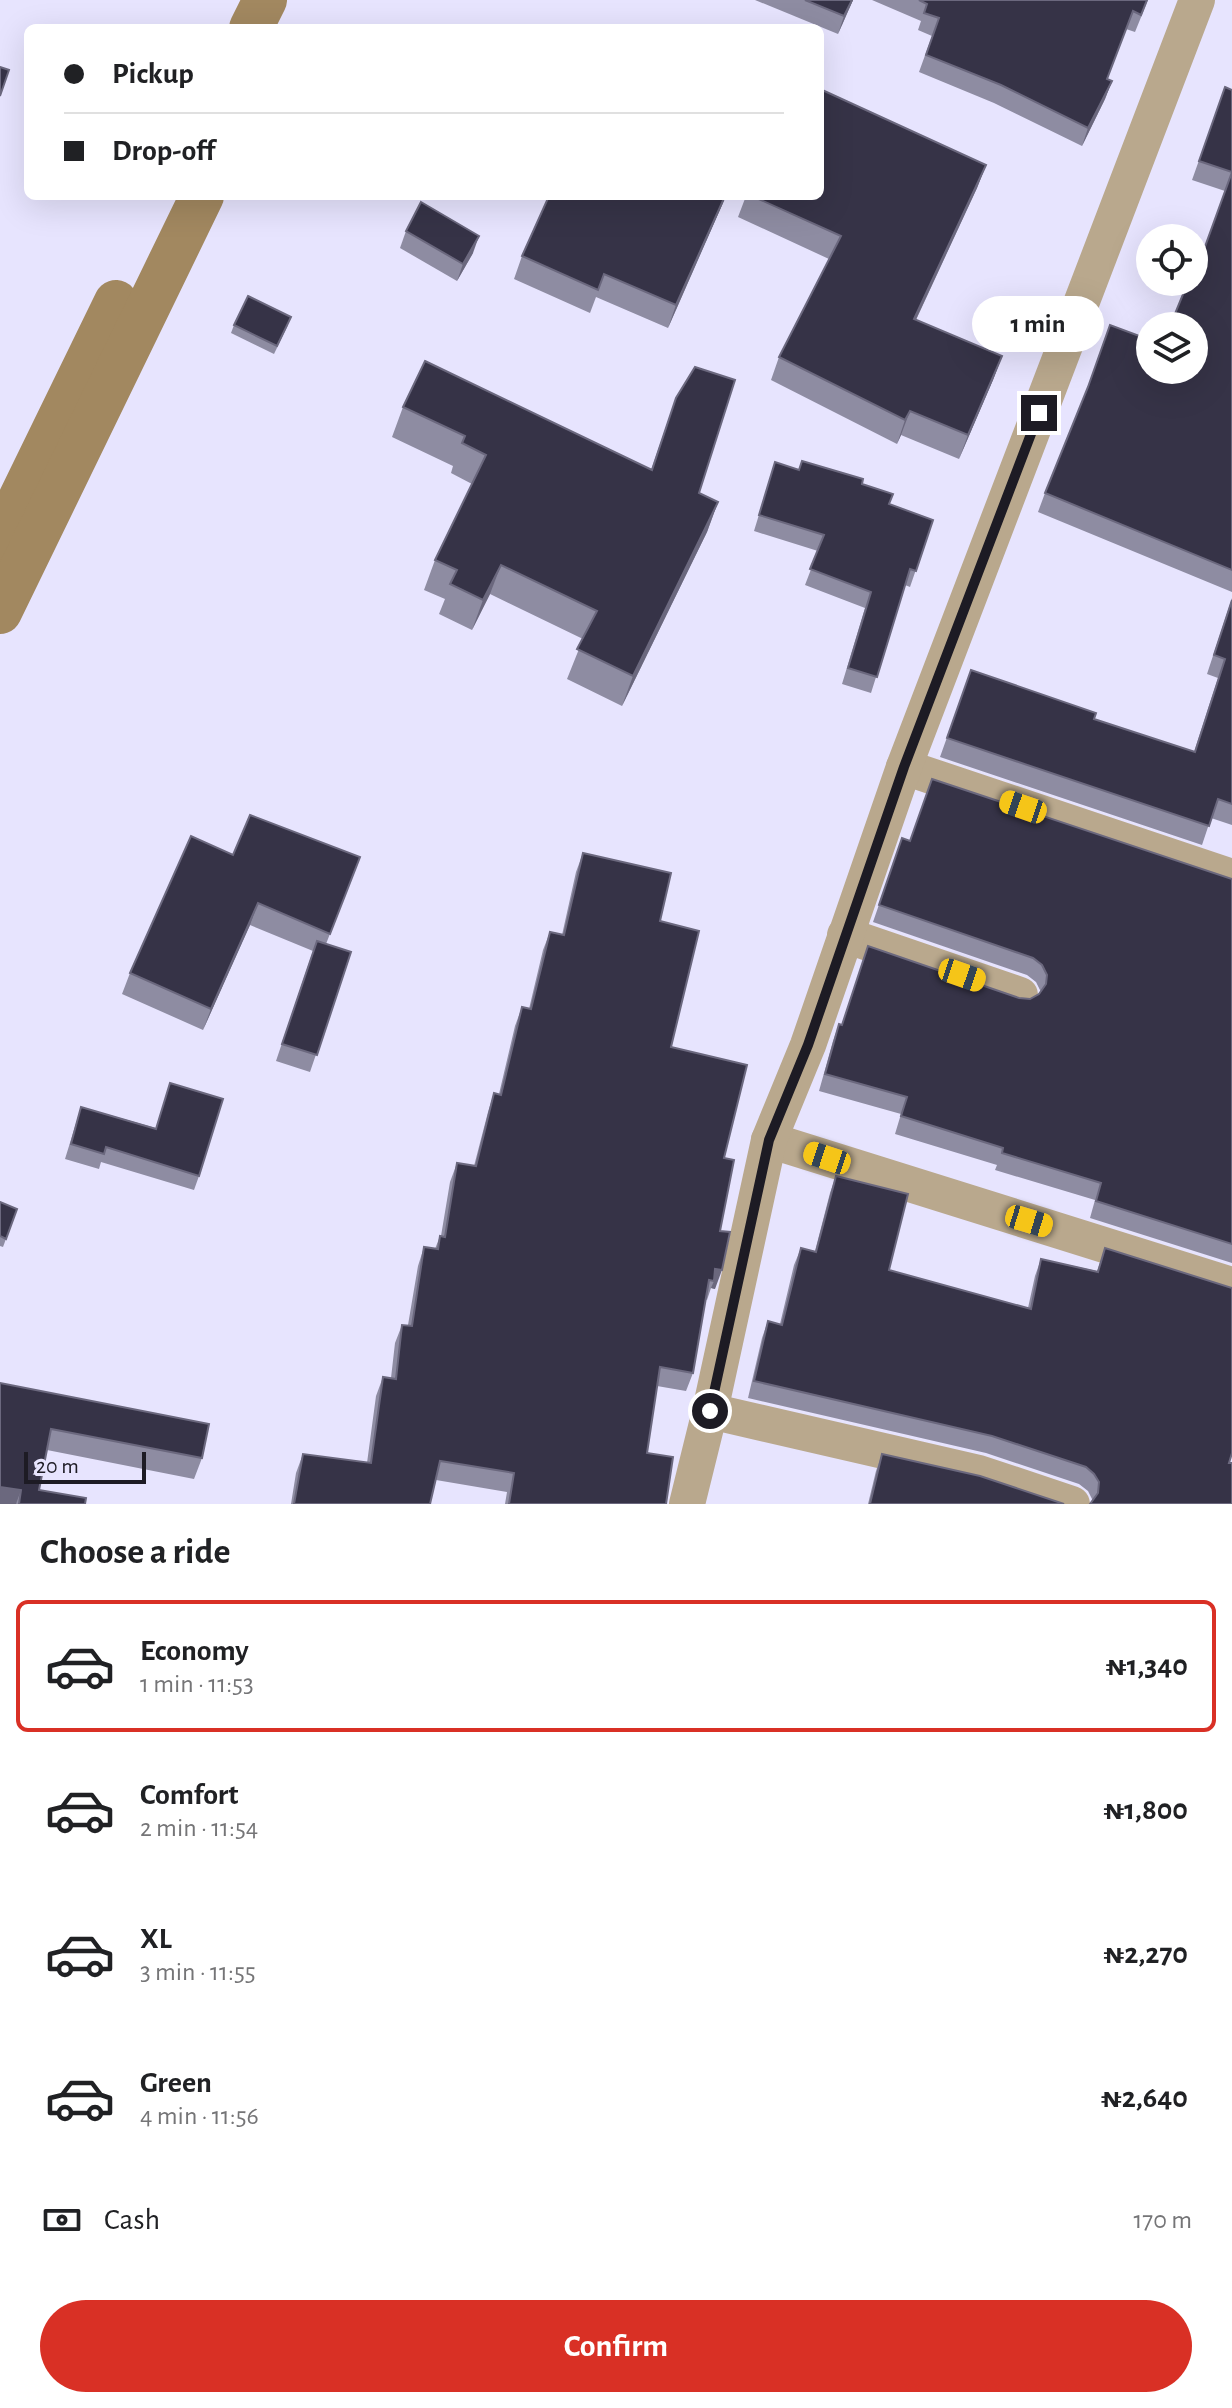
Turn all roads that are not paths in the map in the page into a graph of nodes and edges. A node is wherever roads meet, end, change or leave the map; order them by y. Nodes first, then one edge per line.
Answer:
1 (265, 0) edge
2 (297, 0) edge
3 (1197, 0) edge
4 (253, 24) edge
5 (285, 24) edge
6 (167, 200) edge
7 (200, 200) edge
8 (0, 540) edge
9 (0, 612) edge
10 (904, 767) junction
11 (1232, 877) edge
12 (845, 935) junction
13 (1020, 995) edge
14 (769, 1140) junction
15 (1232, 1285) edge
16 (710, 1411) junction
17 (687, 1504) edge
18 (1072, 1504) edge

1 - 4 street
2 - 5 street
3 - 10 street
6 - 8 street
7 - 9 street
10 - 11 street
10 - 12 street
12 - 13 street
12 - 14 street
14 - 15 street
14 - 16 street
16 - 17 street
16 - 18 street

